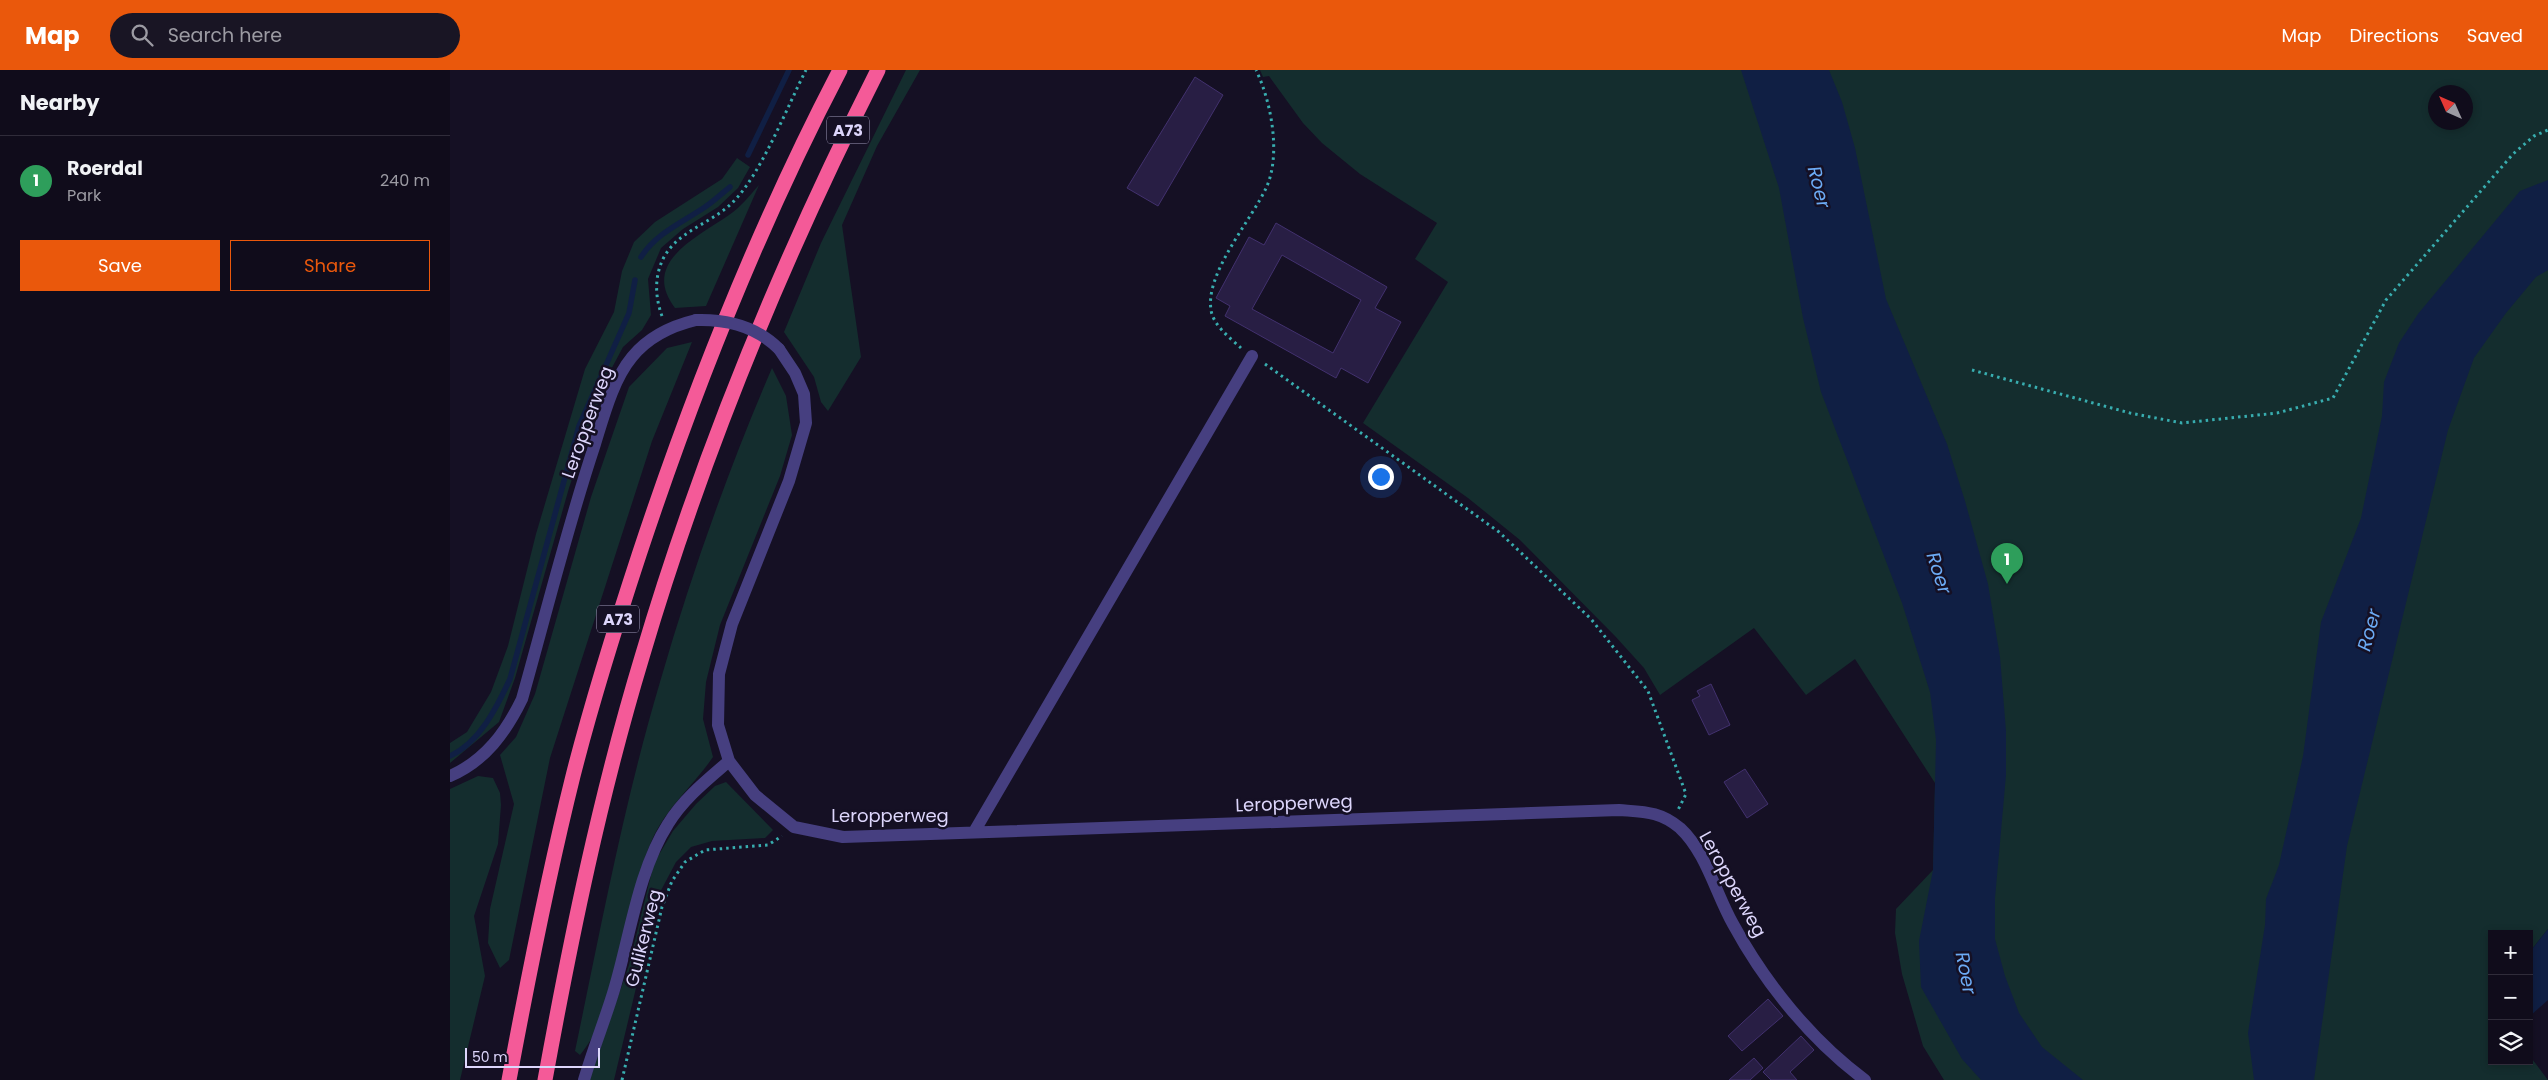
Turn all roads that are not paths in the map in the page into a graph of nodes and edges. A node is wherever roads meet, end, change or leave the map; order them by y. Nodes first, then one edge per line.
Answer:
1 (840, 70) edge
2 (878, 70) edge
3 (1252, 356) road end
4 (729, 762) junction
5 (450, 776) edge
6 (974, 832) junction
7 (509, 1080) edge
8 (545, 1080) edge
9 (584, 1080) edge
10 (1865, 1080) edge

1 - 7 highway, A73
2 - 8 highway, A73
3 - 6 street
4 - 5 street, Leropperweg, bridge
4 - 6 street, Leropperweg
4 - 9 street
6 - 10 street, Leropperweg

